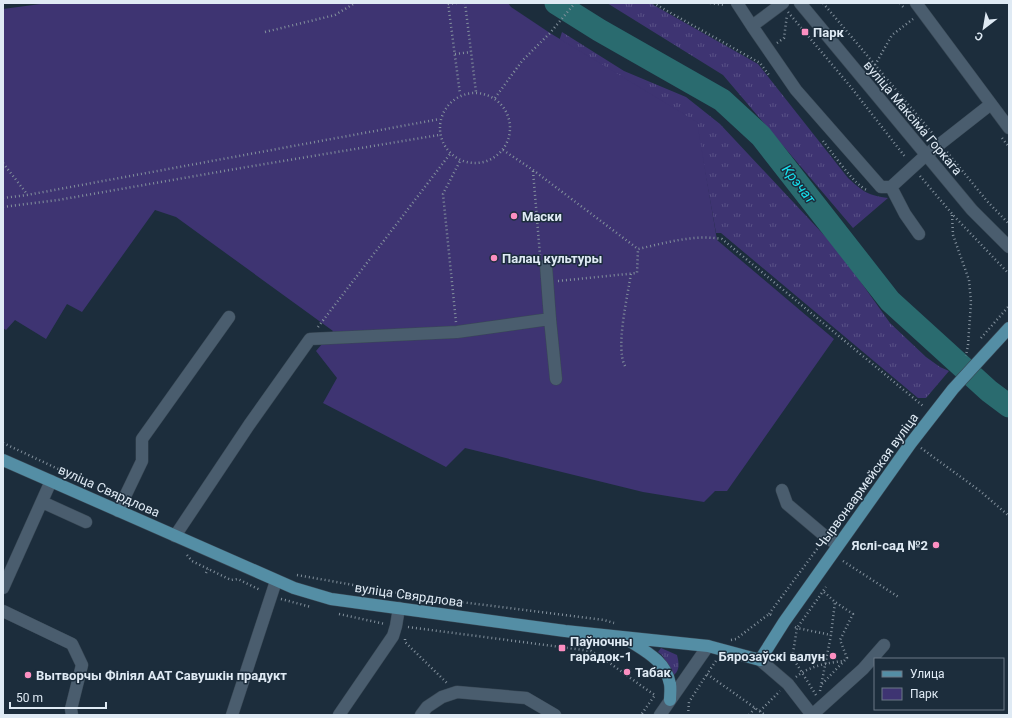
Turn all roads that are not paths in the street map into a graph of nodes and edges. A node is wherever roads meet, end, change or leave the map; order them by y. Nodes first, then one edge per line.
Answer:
1 (800, 3) edge
2 (916, 3) edge
3 (732, 4) edge
4 (785, 7) edge
5 (752, 26) junction
6 (991, 104) junction
7 (1009, 128) edge
8 (926, 155) junction
9 (891, 187) junction
10 (919, 234) dead end
11 (1009, 247) edge
12 (543, 262) road end
13 (229, 317) dead end
14 (550, 319) junction
15 (1009, 328) edge
16 (556, 379) dead end
17 (3, 460) edge
18 (51, 481) junction
19 (782, 490) dead end
20 (42, 502) junction
21 (118, 511) junction
22 (86, 522) dead end
23 (175, 536) junction
24 (838, 545) junction
25 (276, 581) junction
26 (3, 588) edge
27 (400, 608) junction
28 (3, 611) edge
29 (623, 637) junction
30 (884, 645) dead end
31 (708, 646) junction
32 (760, 660) junction
33 (670, 700) junction
34 (72, 715) edge
35 (232, 715) edge
36 (339, 715) edge
37 (420, 715) edge
38 (555, 715) edge
39 (660, 715) edge
40 (812, 715) edge

1 - 8 street, вуліца Максіма Горкага
2 - 6 street
3 - 5 street
4 - 5 street
5 - 9 street
6 - 7 street
6 - 8 street
8 - 9 street
8 - 11 street, вуліца Максіма Горкага
9 - 10 street
12 - 14 street
13 - 21 street
14 - 16 street
14 - 23 street
15 - 24 main road, Чырвонаармейская вуліца
17 - 18 main road, вуліца Свярдлова
18 - 20 street
18 - 21 main road, вуліца Свярдлова
19 - 24 street
20 - 22 street
20 - 26 street
21 - 23 main road, вуліца Свярдлова
23 - 25 main road, вуліца Свярдлова
24 - 32 main road, Чырвонаармейская вуліца
25 - 27 main road, вуліца Свярдлова
25 - 35 street
27 - 29 main road, вуліца Свярдлова
27 - 36 street
28 - 34 street
29 - 31 main road, вуліца Свярдлова
29 - 33 main road
30 - 40 street
31 - 32 main road, вуліца Свярдлова
31 - 33 street
32 - 40 street, вуліца Свярдлова
33 - 39 street
37 - 38 street

